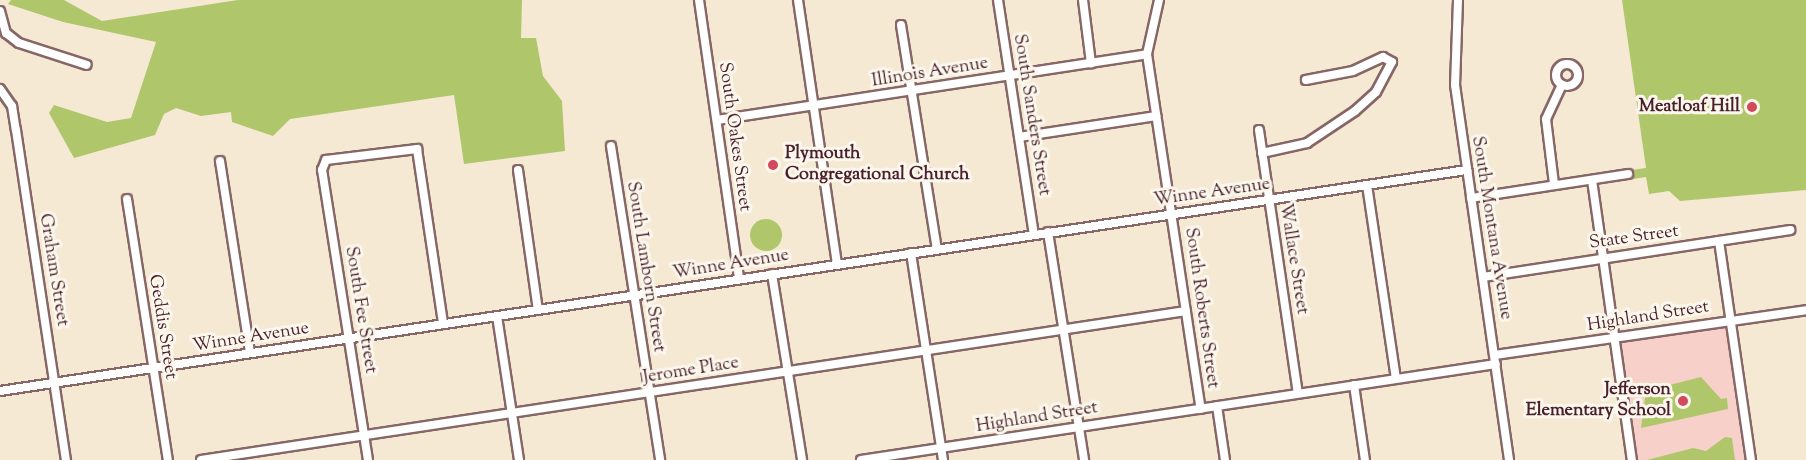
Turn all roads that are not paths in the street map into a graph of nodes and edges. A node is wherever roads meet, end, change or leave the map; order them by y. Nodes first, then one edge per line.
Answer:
1 (2, 0) edge
2 (699, 0) edge
3 (798, 0) edge
4 (998, 0) edge
5 (1083, 0) edge
6 (1159, 0) edge
7 (1458, 0) edge
8 (0, 10) edge
9 (901, 25) dead end
10 (1147, 54) junction
11 (1091, 63) junction
12 (87, 65) dead end
13 (1010, 75) junction
14 (1306, 80) dead end
15 (1562, 85) dead end
16 (0, 89) edge
17 (912, 90) junction
18 (815, 105) junction
19 (1156, 116) junction
20 (717, 120) junction
21 (1258, 130) dead end
22 (1019, 137) junction
23 (610, 146) dead end
24 (1262, 153) junction
25 (220, 161) dead end
26 (518, 170) dead end
27 (1467, 170) junction
28 (1628, 174) dead end
29 (1592, 180) junction
30 (1554, 184) junction
31 (1367, 185) junction
32 (1471, 198) junction
33 (127, 199) dead end
34 (1269, 200) junction
35 (1172, 214) junction
36 (1790, 230) dead end
37 (1048, 232) junction
38 (1034, 234) junction
39 (1719, 241) junction
40 (937, 249) junction
41 (911, 254) junction
42 (1603, 258) junction
43 (837, 264) junction
44 (772, 274) junction
45 (1483, 277) junction
46 (739, 279) junction
47 (635, 295) junction
48 (538, 310) junction
49 (1806, 310) edge
50 (1186, 311) junction
51 (497, 316) junction
52 (1730, 320) junction
53 (443, 324) junction
54 (1064, 330) junction
55 (349, 338) junction
56 (1615, 338) junction
57 (926, 350) junction
58 (250, 353) junction
59 (1495, 360) junction
60 (153, 369) junction
61 (788, 372) junction
62 (1396, 378) junction
63 (55, 383) junction
64 (1354, 385) junction
65 (0, 391) edge
66 (650, 393) junction
67 (1298, 393) junction
68 (1216, 406) junction
69 (1201, 409) junction
70 (512, 414) junction
71 (1079, 427) junction
72 (364, 435) junction
73 (941, 448) junction
74 (66, 460) edge
75 (168, 460) edge
76 (201, 460) edge
77 (368, 460) edge
78 (519, 460) edge
79 (660, 460) edge
80 (802, 460) edge
81 (861, 460) edge
82 (943, 460) edge
83 (1084, 460) edge
84 (1225, 460) edge
85 (1365, 460) edge
86 (1509, 460) edge
87 (1632, 460) edge
88 (1751, 460) edge

1 - 8 street
2 - 20 street, South Oakes Street
3 - 18 street
4 - 13 street, South Sanders Street
5 - 11 street
6 - 10 street, South Roberts Street
7 - 27 street, South Montana Avenue
8 - 12 street
9 - 17 street
10 - 11 street, Illinois Avenue
10 - 19 street, South Roberts Street
11 - 13 street, Illinois Avenue
13 - 17 street, Illinois Avenue
13 - 22 street, South Sanders Street
14 - 24 street
15 - 30 street
16 - 63 street, Graham Street
17 - 18 street, Illinois Avenue
17 - 40 street
18 - 20 street, Illinois Avenue
18 - 43 street
19 - 22 street
19 - 35 street, South Roberts Street
20 - 46 street, South Oakes Street
21 - 24 street, Wallace Street
22 - 38 street, South Sanders Street
23 - 47 street, South Lamborn Street
24 - 34 street, Wallace Street
25 - 58 street
26 - 48 street
27 - 31 street, Winne Avenue
27 - 32 street, South Montana Avenue
28 - 29 street
29 - 30 street
29 - 42 street
30 - 32 street
31 - 34 street, Winne Avenue
31 - 62 street
32 - 45 street, South Montana Avenue
33 - 60 street, Geddis Street
34 - 35 street, Winne Avenue
34 - 67 street, Wallace Street
35 - 37 street, Winne Avenue
35 - 50 street, South Roberts Street
36 - 39 street, State Street
37 - 38 street, Winne Avenue
37 - 54 street
38 - 40 street, Winne Avenue
39 - 42 street, State Street
39 - 52 street
40 - 41 street, Winne Avenue
41 - 43 street, Winne Avenue
41 - 57 street
42 - 45 street, State Street
42 - 56 street
43 - 44 street, Winne Avenue
44 - 46 street, Winne Avenue
44 - 61 street
45 - 59 street, South Montana Avenue
46 - 47 street, Winne Avenue
47 - 48 street, Winne Avenue
47 - 66 street, South Lamborn Street
48 - 51 street, Winne Avenue
49 - 52 street, Highland Street
50 - 54 street, Jerome Place
50 - 69 street, South Roberts Street
51 - 53 street, Winne Avenue
51 - 70 street
52 - 56 street, Highland Street
52 - 88 street
53 - 55 street, Winne Avenue
53 - 55 street, South Fee Street
54 - 57 street, Jerome Place
54 - 71 street
55 - 58 street, Winne Avenue
55 - 72 street, South Fee Street
56 - 59 street, Highland Street
56 - 87 street
57 - 61 street, Jerome Place
57 - 73 street
58 - 60 street, Winne Avenue
59 - 62 street, Highland Street
59 - 86 street, South Montana Avenue
60 - 63 street, Winne Avenue
60 - 75 street, Geddis Street
61 - 66 street, Jerome Place
61 - 80 street
62 - 64 street, Highland Street
63 - 65 street, Winne Avenue
63 - 74 street, Graham Street
64 - 67 street, Highland Street
64 - 85 street
66 - 70 street, Jerome Place
66 - 79 street, South Lamborn Street
67 - 68 street, Highland Street
68 - 69 street, Highland Street
68 - 84 street
69 - 71 street, Highland Street
70 - 72 street, Jerome Place
70 - 78 street
71 - 73 street, Highland Street
71 - 83 street
72 - 76 street, Jerome Place
72 - 77 street, South Fee Street
73 - 81 street, Highland Street
73 - 82 street

